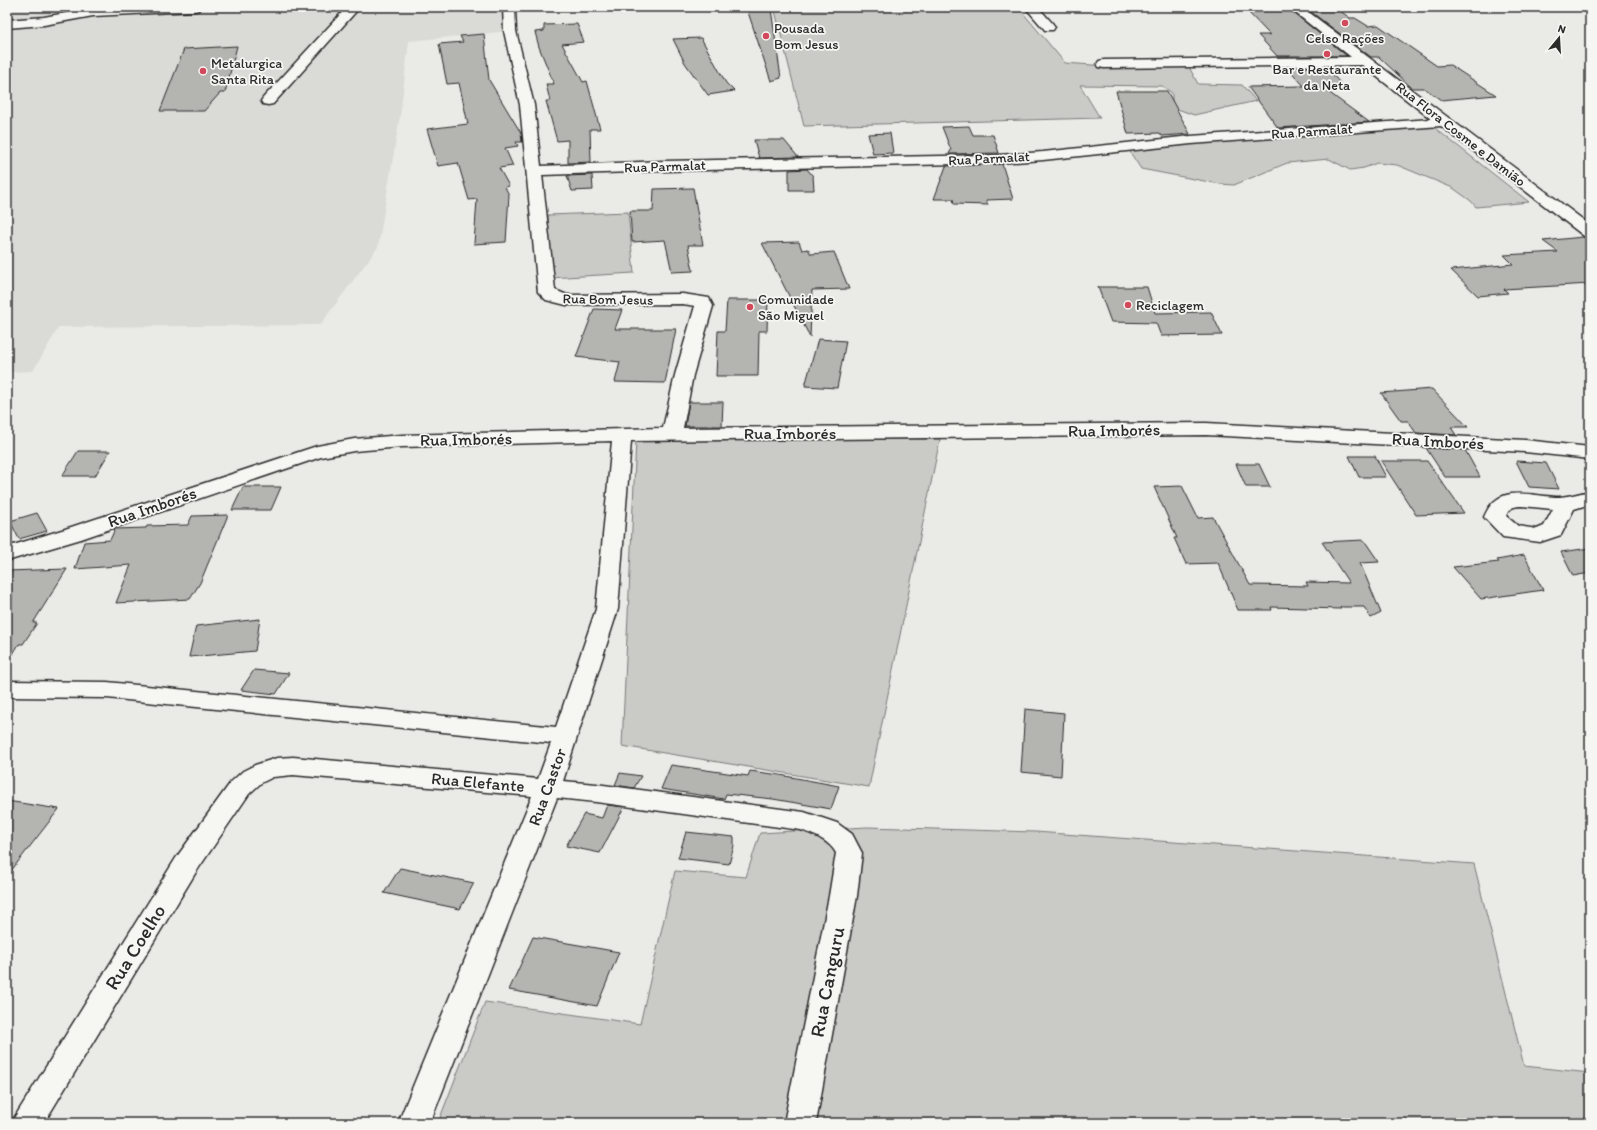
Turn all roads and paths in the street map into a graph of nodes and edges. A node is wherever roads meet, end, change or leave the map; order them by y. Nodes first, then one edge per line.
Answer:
1 (195, 7) edge
2 (354, 7) edge
3 (509, 7) edge
4 (1031, 7) edge
5 (1294, 7) edge
6 (7, 24) edge
7 (1049, 27) dead end
8 (1366, 61) junction
9 (1104, 64) dead end
10 (268, 101) dead end
11 (1444, 122) junction
12 (534, 171) junction
13 (1590, 233) edge
14 (672, 434) junction
15 (622, 436) junction
16 (1590, 453) edge
17 (7, 554) edge
18 (7, 689) edge
19 (566, 736) junction
20 (252, 777) joint
21 (548, 789) junction
22 (843, 841) joint
23 (27, 1123) edge
24 (414, 1123) edge
25 (800, 1123) edge

1 - 6 street
2 - 10 street
3 - 12 street, Rua Bom Jesus
4 - 7 street
5 - 8 street, Rua Flora Cosme e Damião
8 - 9 street
8 - 11 street, Rua Flora Cosme e Damião
11 - 12 street, Rua Parmalat
11 - 13 street, Rua Flora Cosme e Damião
12 - 14 street, Rua Bom Jesus
14 - 15 street, Rua Imborés
14 - 16 street, Rua Imborés
15 - 17 street, Rua Imborés
15 - 19 street, Rua Castor
18 - 19 street
19 - 21 street, Rua Castor
20 - 21 street, Rua Elefante
20 - 23 street, Rua Coelho
21 - 22 street, Rua Elefante
21 - 24 street, Rua Castor
22 - 25 street, Rua Canguru

